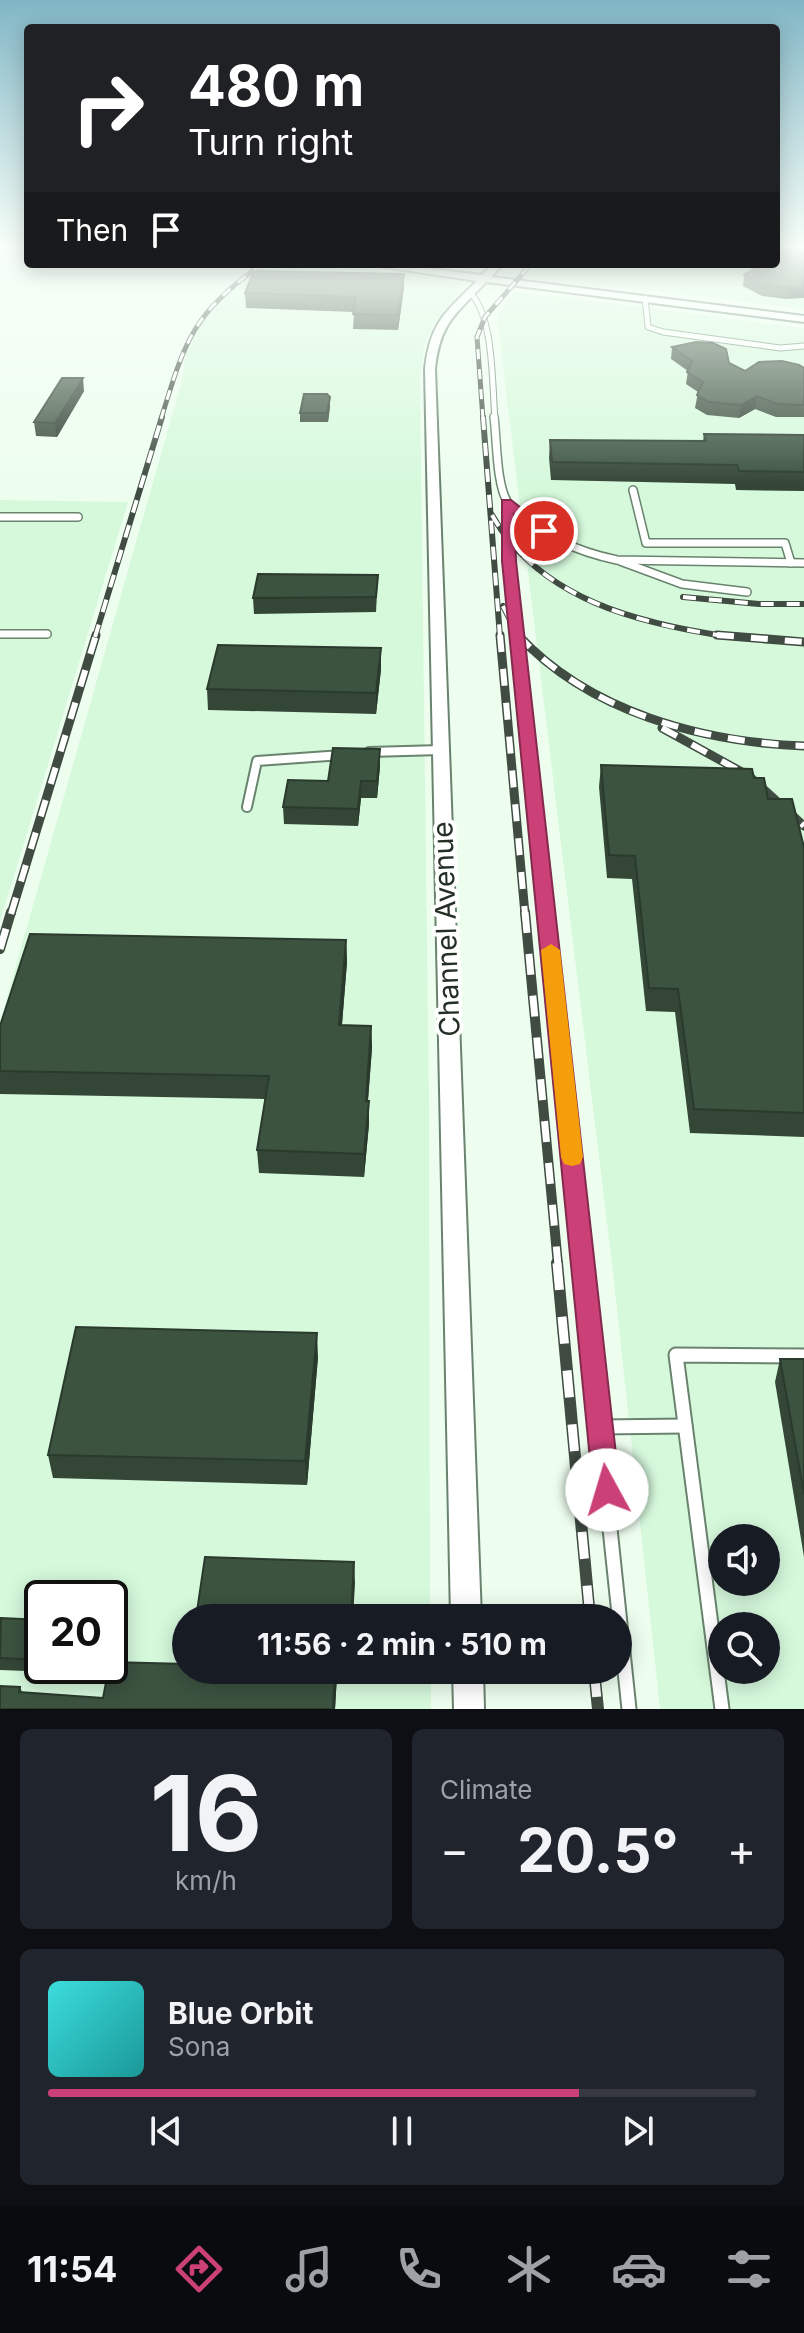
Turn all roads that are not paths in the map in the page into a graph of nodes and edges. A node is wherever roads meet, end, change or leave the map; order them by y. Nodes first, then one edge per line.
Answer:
1 (442, 326) edge
2 (486, 326) edge
3 (648, 326) edge
4 (804, 346) edge
5 (633, 490) dead end
6 (507, 502) junction
7 (0, 517) edge
8 (78, 517) dead end
9 (617, 560) junction
10 (791, 563) junction
11 (804, 563) edge
12 (747, 592) dead end
13 (0, 634) edge
14 (47, 634) dead end
15 (441, 750) junction
16 (247, 807) dead end
17 (804, 1356) edge
18 (685, 1426) junction
19 (600, 1427) junction
20 (466, 1604) edge
21 (468, 1684) edge
22 (469, 1709) edge
23 (629, 1709) edge
24 (722, 1709) edge

1 - 15 street, Channel Avenue
2 - 6 lane
3 - 4 lane
5 - 10 lane
6 - 9 lane
6 - 19 lane
7 - 8 lane
9 - 10 lane
9 - 12 lane
10 - 11 lane
13 - 14 lane
15 - 16 lane
15 - 20 street, Channel Avenue
17 - 18 lane
18 - 19 lane
18 - 24 lane
19 - 23 lane
21 - 22 street

